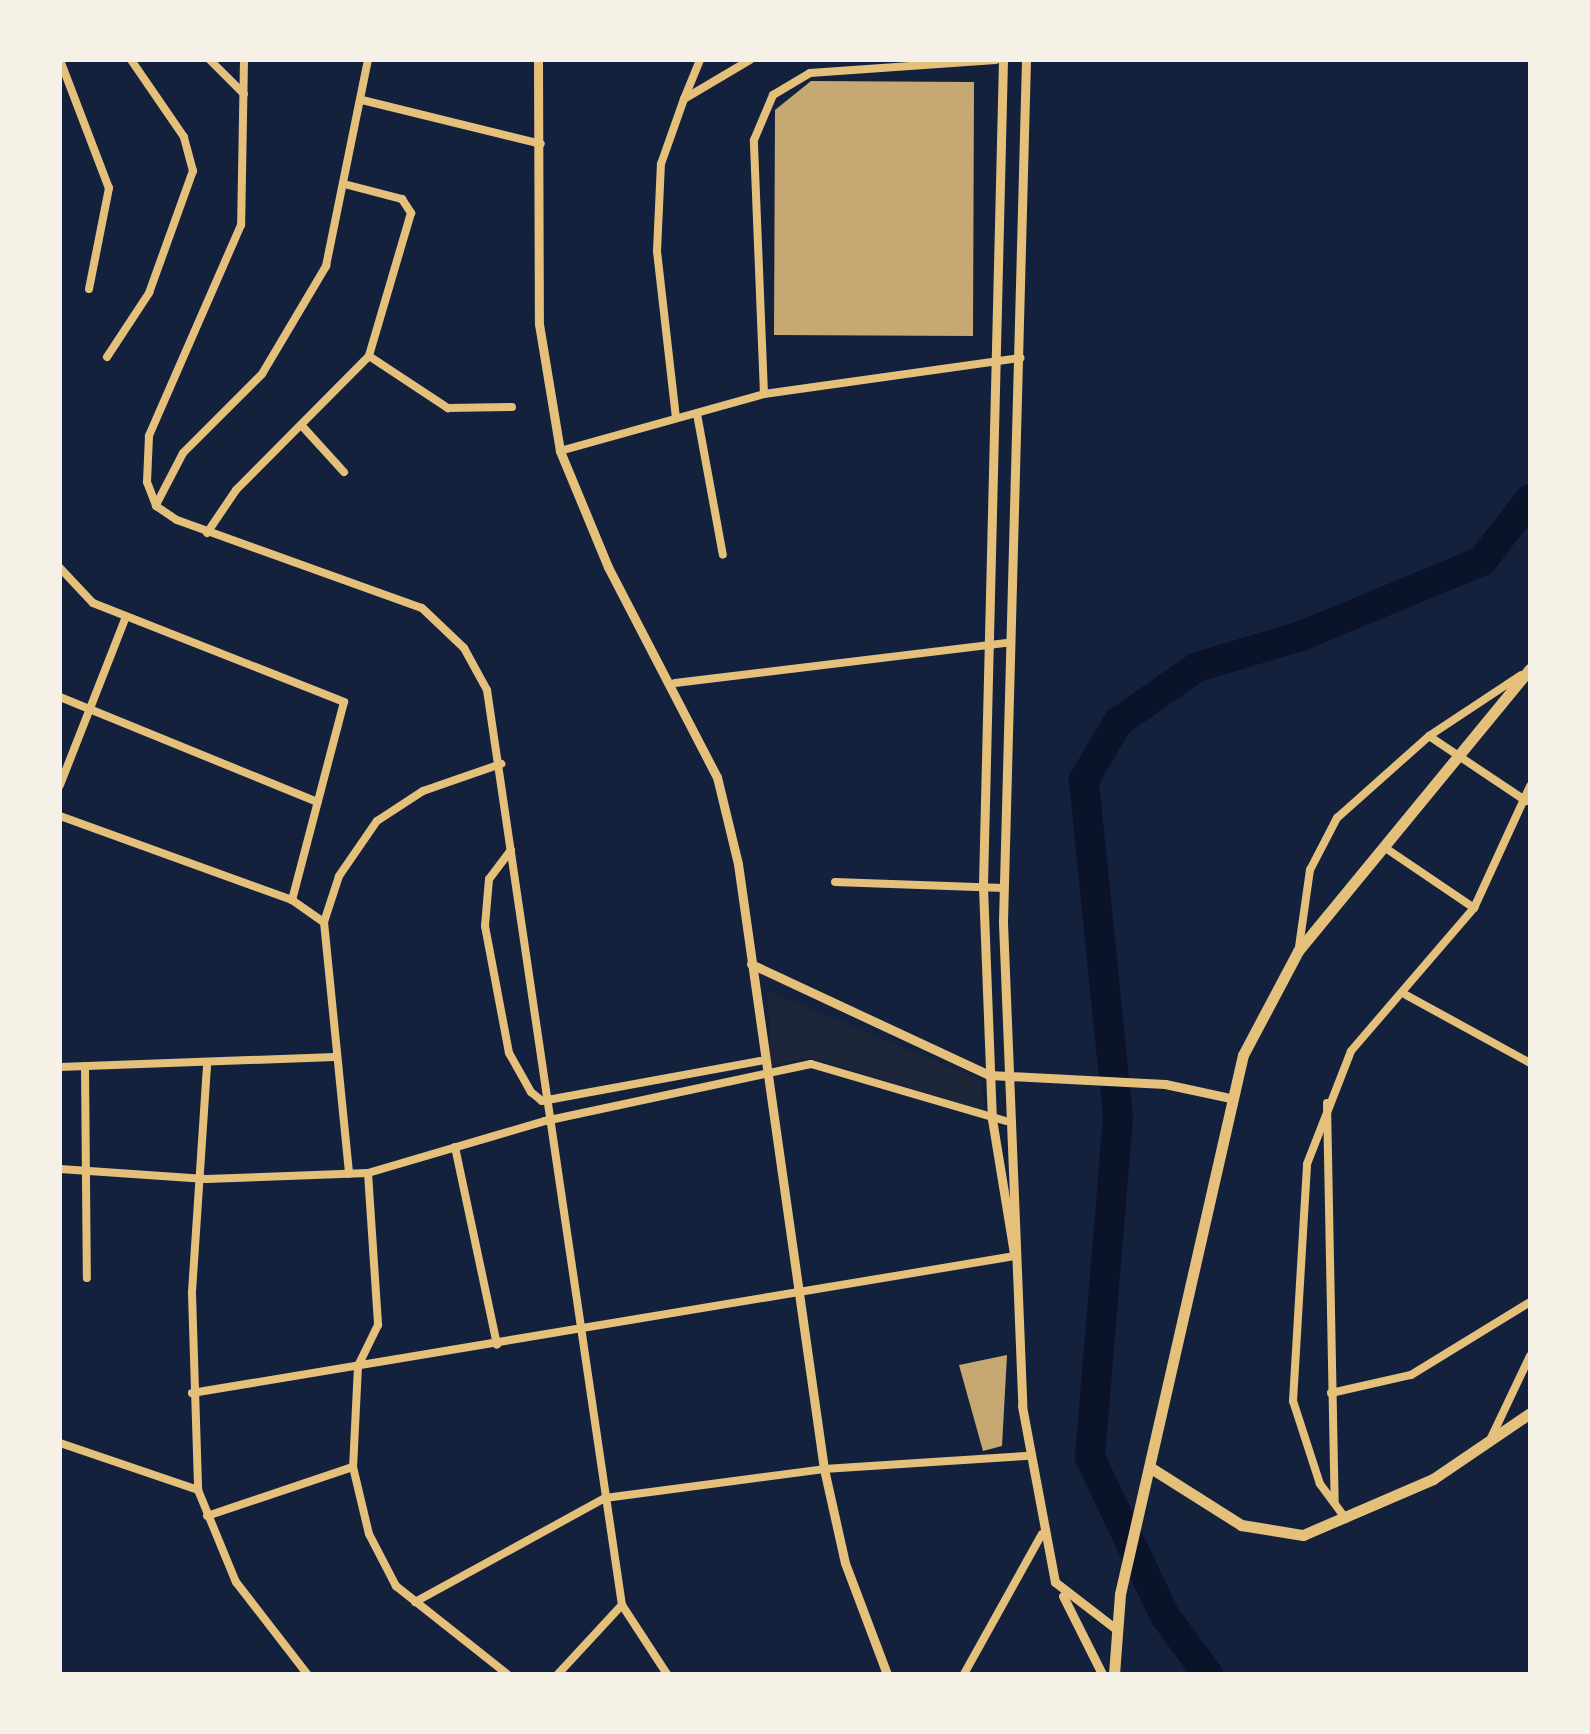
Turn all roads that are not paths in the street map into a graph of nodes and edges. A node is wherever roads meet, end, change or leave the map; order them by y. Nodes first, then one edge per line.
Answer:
1 (60, 60) edge
2 (131, 60) edge
3 (210, 60) edge
4 (244, 60) edge
5 (368, 60) edge
6 (538, 60) edge
7 (700, 60) edge
8 (750, 60) edge
9 (1000, 60) edge
10 (1026, 60) edge
11 (244, 94) junction
12 (684, 99) junction
13 (362, 100) junction
14 (541, 144) junction
15 (348, 185) junction
16 (89, 289) dead end
17 (369, 356) junction
18 (107, 357) dead end
19 (1022, 358) junction
20 (1001, 360) junction
21 (764, 394) junction
22 (512, 407) dead end
23 (697, 414) junction
24 (676, 418) junction
25 (303, 427) junction
26 (560, 451) junction
27 (344, 472) dead end
28 (156, 506) junction
29 (207, 533) junction
30 (723, 555) dead end
31 (60, 568) edge
32 (126, 617) junction
33 (1006, 644) junction
34 (988, 645) junction
35 (1530, 669) edge
36 (676, 684) junction
37 (60, 697) edge
38 (86, 707) junction
39 (1429, 736) junction
40 (1457, 760) junction
41 (501, 764) junction
42 (60, 785) edge
43 (1530, 786) edge
44 (1526, 801) junction
45 (318, 802) junction
46 (60, 816) edge
47 (1384, 848) junction
48 (512, 849) junction
49 (835, 882) dead end
50 (983, 887) junction
51 (1004, 888) junction
52 (292, 900) junction
53 (1474, 908) junction
54 (324, 922) junction
55 (1298, 951) junction
56 (751, 964) junction
57 (1406, 995) junction
58 (334, 1057) junction
59 (760, 1060) junction
60 (1530, 1063) edge
61 (86, 1066) junction
62 (207, 1066) junction
63 (60, 1067) edge
64 (989, 1074) junction
65 (1005, 1076) junction
66 (764, 1078) junction
67 (636, 1084) junction
68 (1230, 1098) junction
69 (1326, 1098) junction
70 (542, 1101) junction
71 (640, 1102) junction
72 (992, 1119) junction
73 (544, 1121) junction
74 (1006, 1121) junction
75 (455, 1148) junction
76 (60, 1169) edge
77 (84, 1169) junction
78 (368, 1173) junction
79 (349, 1174) junction
80 (206, 1179) junction
81 (1015, 1256) junction
82 (87, 1278) dead end
83 (795, 1292) junction
84 (1530, 1302) edge
85 (578, 1328) junction
86 (497, 1345) junction
87 (1530, 1356) edge
88 (358, 1366) junction
89 (192, 1392) junction
90 (1332, 1393) junction
91 (1530, 1412) edge
92 (60, 1443) edge
93 (1487, 1448) junction
94 (1027, 1456) junction
95 (352, 1467) junction
96 (824, 1469) junction
97 (1150, 1472) junction
98 (198, 1490) junction
99 (605, 1498) junction
100 (1335, 1503) junction
101 (207, 1516) junction
102 (1346, 1519) junction
103 (1042, 1534) junction
104 (1062, 1594) junction
105 (415, 1602) junction
106 (622, 1605) junction
107 (1116, 1629) junction
108 (307, 1674) edge
109 (507, 1674) edge
110 (558, 1674) edge
111 (668, 1674) edge
112 (887, 1674) edge
113 (964, 1674) edge
114 (1102, 1674) edge
115 (1114, 1674) edge

1 - 16 street
2 - 18 street
3 - 11 street
4 - 11 street
5 - 13 street
6 - 14 street
7 - 12 street
8 - 12 street
9 - 20 street
9 - 21 street
10 - 19 street
11 - 28 street
12 - 24 street
13 - 14 street
13 - 15 street
14 - 26 street
15 - 17 street
15 - 28 street
17 - 22 street
17 - 25 street
19 - 20 street
19 - 33 street
20 - 21 street
20 - 34 street
21 - 23 street
23 - 24 street
23 - 30 street
24 - 26 street
25 - 27 street
25 - 29 street
26 - 36 street
28 - 29 street
29 - 41 street
31 - 32 street
32 - 38 street
32 - 45 street
33 - 34 street
33 - 51 street
34 - 36 street
34 - 50 street
35 - 39 street
35 - 40 main road
36 - 56 street
37 - 38 street
38 - 42 street
38 - 45 street
39 - 40 street
39 - 55 street
40 - 44 street
40 - 47 main road
41 - 48 street
41 - 54 street
43 - 44 street
44 - 53 street
45 - 52 street
46 - 52 street
47 - 53 street
47 - 55 main road
48 - 70 street
48 - 70 street
49 - 50 street
50 - 51 street
50 - 64 street
51 - 65 street
52 - 54 street
53 - 57 street
54 - 58 street
55 - 68 main road
56 - 59 street
56 - 64 street
57 - 60 street
57 - 69 street
58 - 62 street
58 - 79 street
59 - 66 street
59 - 67 street
61 - 62 street
61 - 63 street
61 - 77 street
62 - 80 street
64 - 65 street
64 - 72 street
65 - 68 street
65 - 74 street
66 - 71 street
66 - 72 street
66 - 83 street
67 - 70 street
67 - 71 street
68 - 97 main road
69 - 90 street
69 - 100 street
70 - 73 street
71 - 73 street
72 - 74 street
72 - 81 street
73 - 75 street
73 - 85 street
74 - 81 street
75 - 78 street
75 - 86 street
76 - 77 street
77 - 80 street
77 - 82 street
78 - 79 street
78 - 88 street
79 - 80 street
80 - 89 street
81 - 83 street
81 - 94 street
83 - 85 street
83 - 96 street
84 - 90 street
85 - 86 street
85 - 99 street
86 - 88 street
87 - 93 street
88 - 89 street
88 - 95 street
89 - 98 street
90 - 100 street
91 - 93 main road
92 - 98 street
93 - 102 main road
94 - 96 street
94 - 103 street
95 - 101 street
95 - 105 street
96 - 99 street
96 - 112 street
97 - 102 main road
97 - 107 main road
98 - 101 street
99 - 105 street
99 - 106 street
100 - 102 street
101 - 108 street
103 - 104 street
103 - 113 street
104 - 107 street
104 - 114 street
105 - 109 street
106 - 110 street
106 - 111 street
107 - 115 main road

